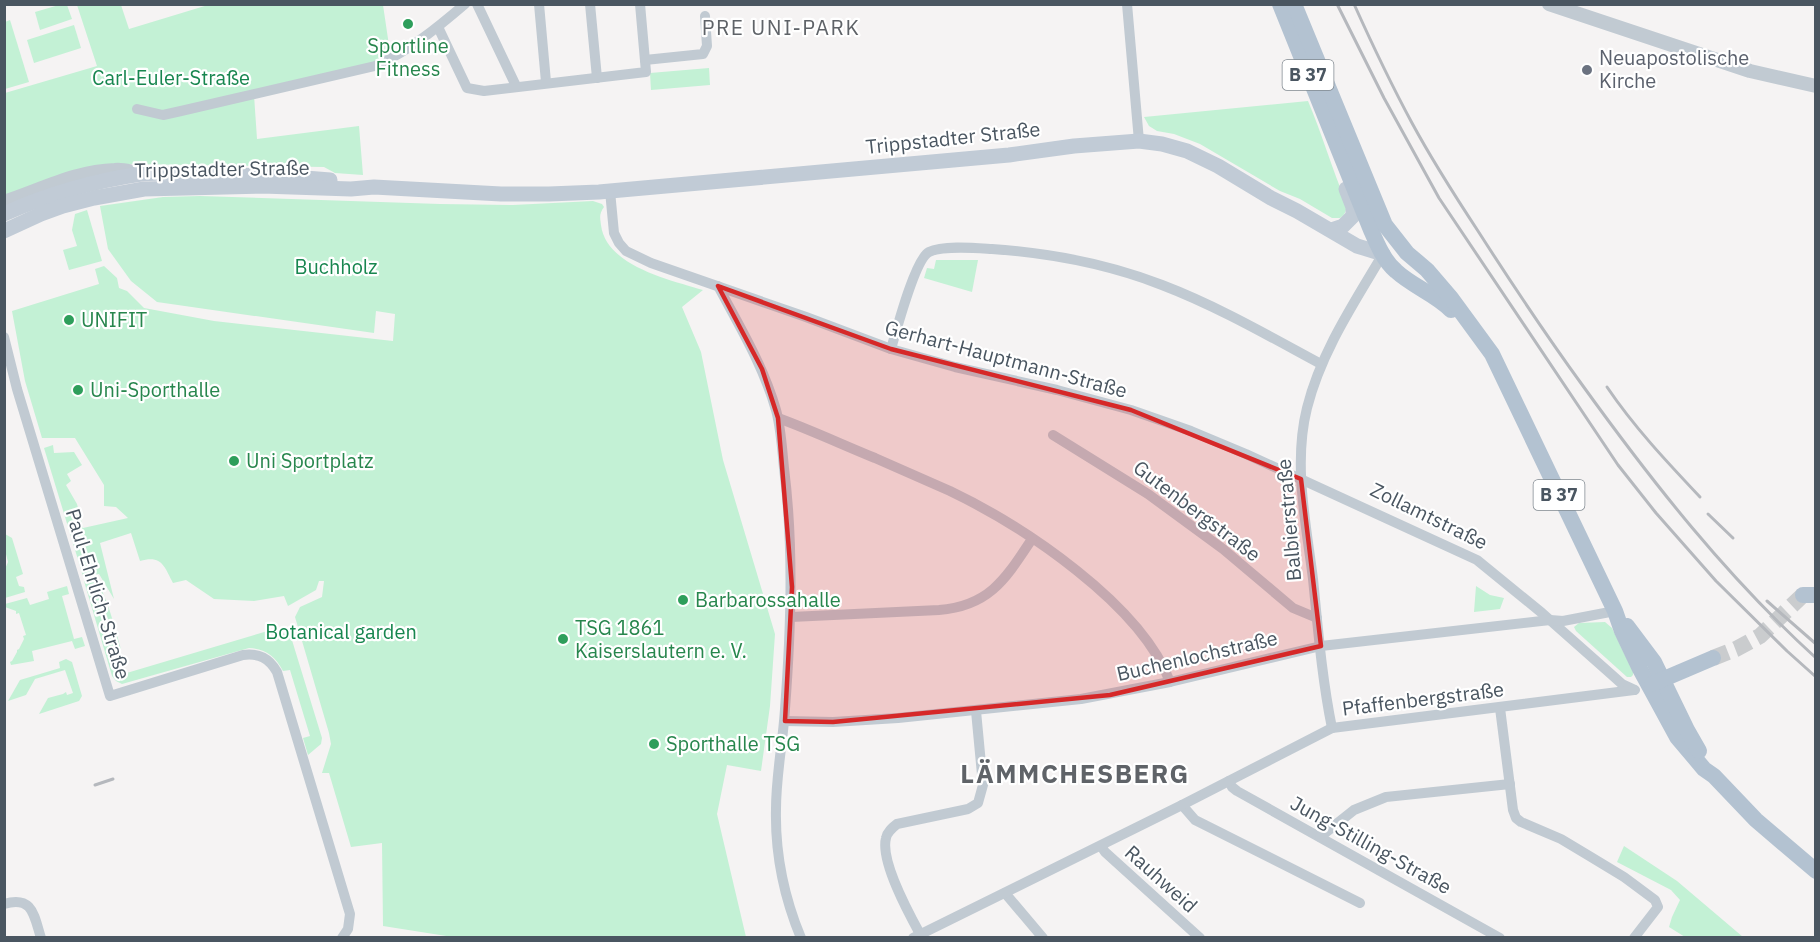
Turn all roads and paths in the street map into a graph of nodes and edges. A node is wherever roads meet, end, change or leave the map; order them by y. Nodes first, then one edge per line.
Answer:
1 (465, 4) edge
2 (477, 4) edge
3 (539, 4) edge
4 (590, 4) edge
5 (640, 4) edge
6 (1127, 4) edge
7 (1280, 4) edge
8 (1294, 4) edge
9 (1549, 4) edge
10 (705, 16) dead end
11 (438, 27) junction
12 (645, 60) junction
13 (597, 78) junction
14 (546, 82) junction
15 (516, 86) junction
16 (1815, 86) edge
17 (137, 109) dead end
18 (1139, 141) junction
19 (1340, 155) junction
20 (144, 174) junction
21 (374, 187) junction
22 (610, 191) junction
23 (4, 201) edge
24 (4, 214) edge
25 (1384, 225) junction
26 (4, 231) edge
27 (1331, 231) junction
28 (1383, 254) junction
29 (718, 286) junction
30 (1447, 294) junction
31 (1478, 335) junction
32 (4, 337) edge
33 (891, 349) junction
34 (1321, 364) junction
35 (778, 418) junction
36 (1053, 435) dead end
37 (1301, 479) junction
38 (1032, 539) junction
39 (1615, 611) junction
40 (791, 617) junction
41 (1317, 618) junction
42 (1550, 620) junction
43 (1321, 646) junction
44 (1713, 658) tunnel mouth
45 (1612, 675) junction
46 (1170, 682) junction
47 (1648, 685) junction
48 (1602, 694) junction
49 (1500, 708) junction
50 (976, 711) junction
51 (785, 721) junction
52 (1332, 728) junction
53 (1228, 781) junction
54 (1509, 784) junction
55 (1182, 805) junction
56 (1320, 837) junction
57 (1101, 846) junction
58 (1815, 871) edge
59 (1005, 893) junction
60 (1360, 903) dead end
61 (4, 904) edge
62 (916, 936) edge
63 (40, 938) edge
64 (342, 938) edge
65 (801, 938) edge
66 (1043, 938) edge
67 (1200, 938) edge
68 (1500, 938) edge
69 (1634, 938) edge

1 - 11 street
2 - 15 street
3 - 14 street
4 - 13 street
5 - 12 street
6 - 18 street
7 - 19 main road, B 37
8 - 25 main road, B 37
9 - 16 street
10 - 12 street
11 - 15 street
11 - 17 street
12 - 13 street
13 - 14 street
14 - 15 street
18 - 22 main road, Trippstadter Straße
18 - 27 main road, Trippstadter Straße
19 - 27 main road
19 - 28 main road, B 37
20 - 21 main road, Trippstadter Straße
20 - 23 street
20 - 24 main road, Trippstadter Straße
21 - 22 main road, Trippstadter Straße
21 - 26 main road, Trippstadter Straße
22 - 29 street, Gerhart-Hauptmann-Straße
25 - 28 main road
25 - 30 main road, B 37
27 - 28 main road, Trippstadter Straße
28 - 30 main road, B 37
28 - 31 main road, B 37
28 - 34 street, Balbierstraße
29 - 33 street, Gerhart-Hauptmann-Straße
29 - 35 street
30 - 31 main road, B 37
31 - 39 main road, B 37
32 - 64 street, Paul-Ehrlich-Straße
33 - 34 street
33 - 37 street, Gerhart-Hauptmann-Straße
34 - 37 street, Balbierstraße
35 - 38 street
35 - 40 street
36 - 41 street, Gutenbergstraße
37 - 41 street, Balbierstraße
37 - 42 street, Zollamtstraße
38 - 40 street
38 - 46 street
39 - 42 street, Buchenlochstraße
39 - 47 main road, B 37
40 - 51 street
41 - 43 street, Balbierstraße
42 - 43 street, Buchenlochstraße
42 - 45 street, Zollamtstraße
43 - 46 street, Buchenlochstraße
43 - 52 street, Balbierstraße
44 - 47 main road
45 - 47 street, Zollamtstraße
45 - 48 street
46 - 50 street, Buchenlochstraße
47 - 48 street, Pfaffenbergstraße
47 - 58 main road, Zollamtstraße / B 37
48 - 49 street, Pfaffenbergstraße
49 - 52 street, Pfaffenbergstraße
49 - 54 street
50 - 51 street, Buchenlochstraße
50 - 62 street
51 - 65 street
52 - 53 street, Pfaffenbergstraße
53 - 55 street, Pfaffenbergstraße
53 - 56 street, Jung-Stilling-Straße
54 - 56 street
54 - 69 street
55 - 57 street, Pfaffenbergstraße
55 - 60 street
56 - 68 street, Jung-Stilling-Straße
57 - 59 street, Pfaffenbergstraße
57 - 67 street, Rauhweid
59 - 62 street, Pfaffenbergstraße
59 - 66 street
61 - 63 street

